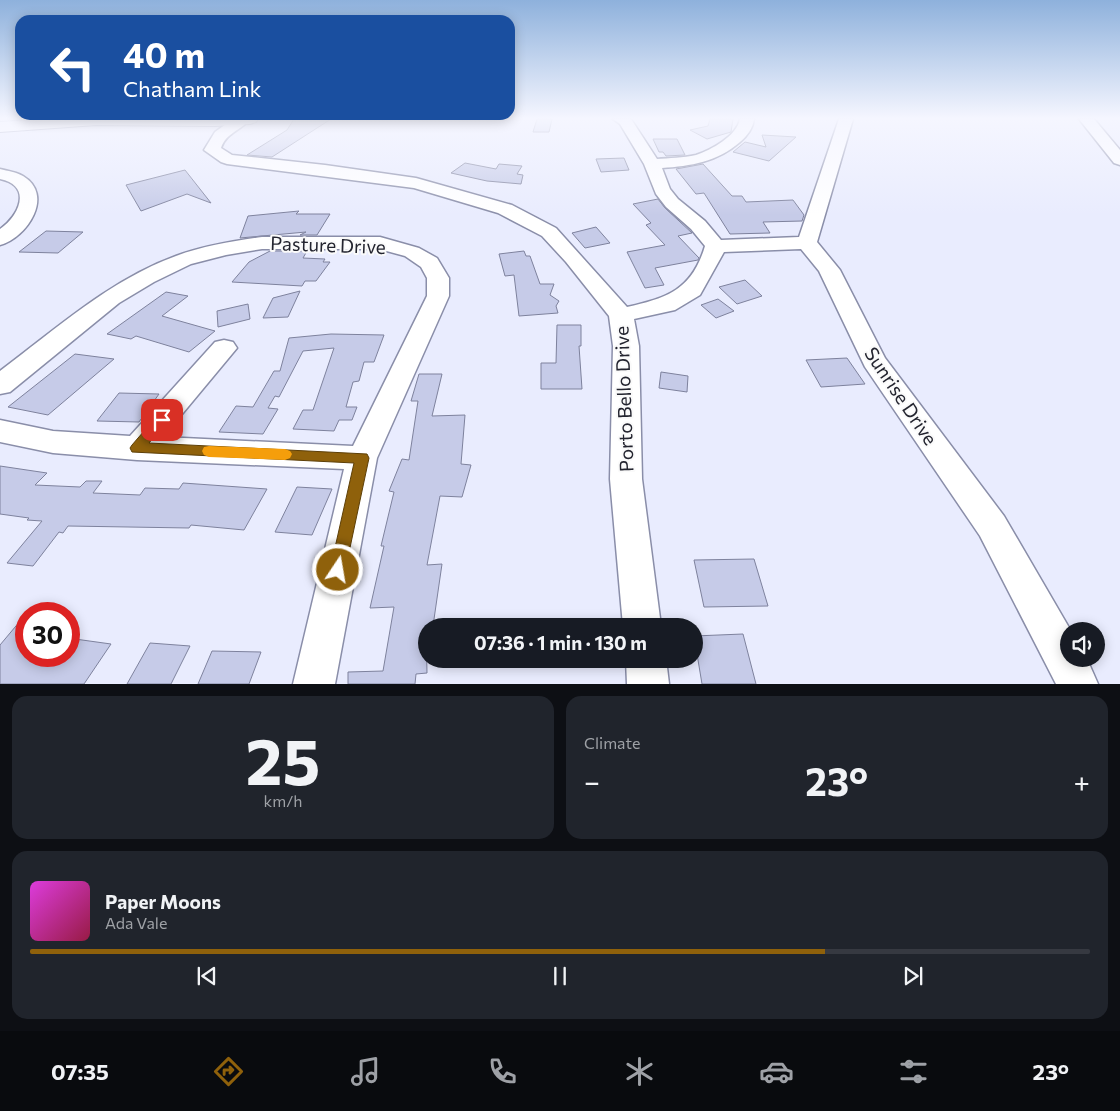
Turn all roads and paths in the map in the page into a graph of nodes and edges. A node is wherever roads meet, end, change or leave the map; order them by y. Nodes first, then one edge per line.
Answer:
1 (213, 151) edge
2 (644, 151) edge
3 (715, 151) edge
4 (836, 151) edge
5 (652, 164) junction
6 (0, 174) edge
7 (0, 239) edge
8 (807, 243) junction
9 (715, 246) junction
10 (621, 315) junction
11 (224, 348) dead end
12 (0, 385) edge
13 (0, 431) edge
14 (137, 448) junction
15 (362, 458) junction
16 (641, 618) edge
17 (647, 668) edge
18 (314, 684) edge
19 (648, 684) edge
20 (1078, 684) edge

1 - 10 street, Porto Bello Drive
2 - 5 street
3 - 5 street
4 - 8 street
5 - 9 street
6 - 7 street
8 - 9 street
8 - 20 street, Sunrise Drive
9 - 10 street
10 - 16 street, Porto Bello Drive
11 - 14 street
12 - 15 street, Pasture Drive
13 - 14 street
14 - 15 street
15 - 18 street, Pasture Drive
17 - 19 street

